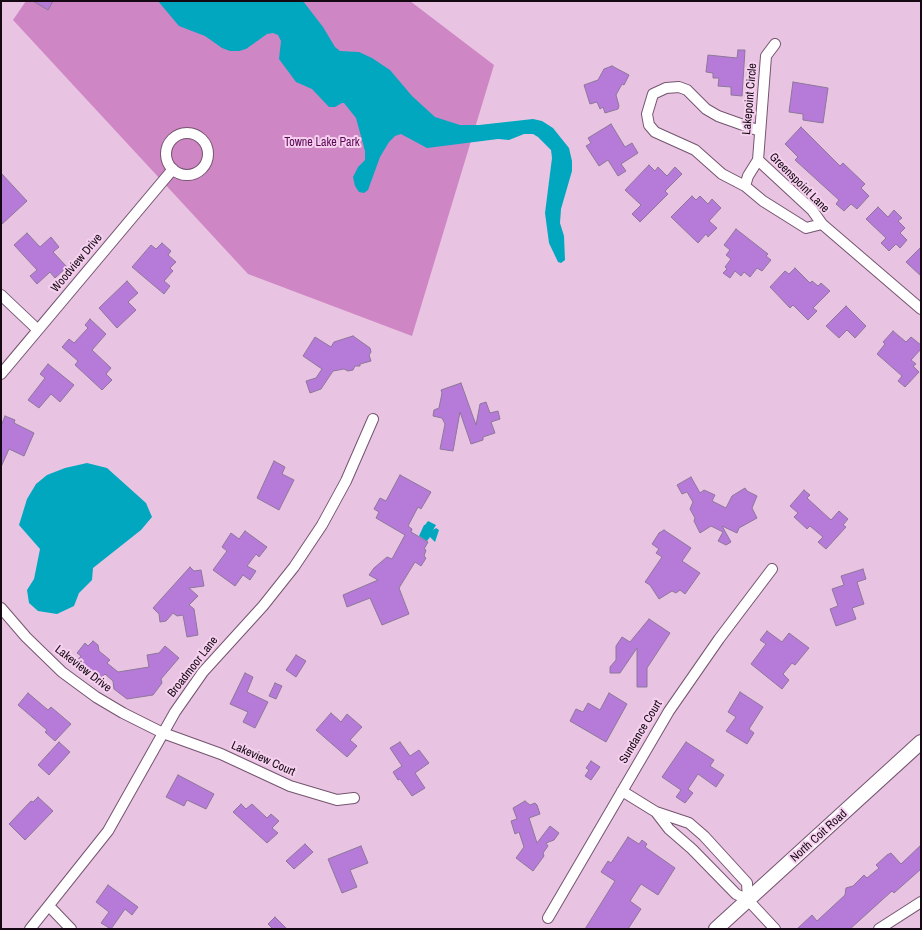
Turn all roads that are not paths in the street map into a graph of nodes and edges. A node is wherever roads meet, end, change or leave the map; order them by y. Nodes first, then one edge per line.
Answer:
1 (776, 44) dead end
2 (760, 131) junction
3 (758, 160) junction
4 (173, 169) junction
5 (746, 186) junction
6 (822, 224) junction
7 (1, 295) edge
8 (921, 309) edge
9 (38, 330) junction
10 (1, 374) edge
11 (372, 419) dead end
12 (772, 570) dead end
13 (1, 608) edge
14 (163, 733) junction
15 (921, 742) edge
16 (622, 791) junction
17 (354, 798) dead end
18 (656, 812) junction
19 (704, 836) junction
20 (692, 848) junction
21 (748, 900) junction
22 (921, 902) edge
23 (49, 906) junction
24 (548, 918) dead end
25 (30, 929) edge
26 (71, 929) edge
27 (716, 929) edge
28 (775, 929) edge
29 (879, 929) edge

1 - 2 street, Lakepoint Circle
2 - 3 street, Lakepoint Circle
2 - 5 street
3 - 5 street, Greenspoint Lane
3 - 6 street, Greenspoint Lane
4 - 4 street
4 - 9 street, Woodview Drive
5 - 6 street, Greenspoint Lane
6 - 8 street, Greenspoint Lane
7 - 9 street
9 - 10 street, Woodview Drive
11 - 14 street, Broadmoor Lane
12 - 16 street, Sundance Court
13 - 14 street, Lakeview Drive
14 - 17 street, Lakeview Court
14 - 23 street, Broadmoor Lane
15 - 21 main road, North Coit Road
16 - 18 street
16 - 24 street, Sundance Court
18 - 19 street
18 - 20 street
19 - 20 street
19 - 21 street
20 - 21 street
21 - 27 main road, North Coit Road
21 - 28 street
22 - 29 street
23 - 25 street, Broadmoor Lane
23 - 26 street

